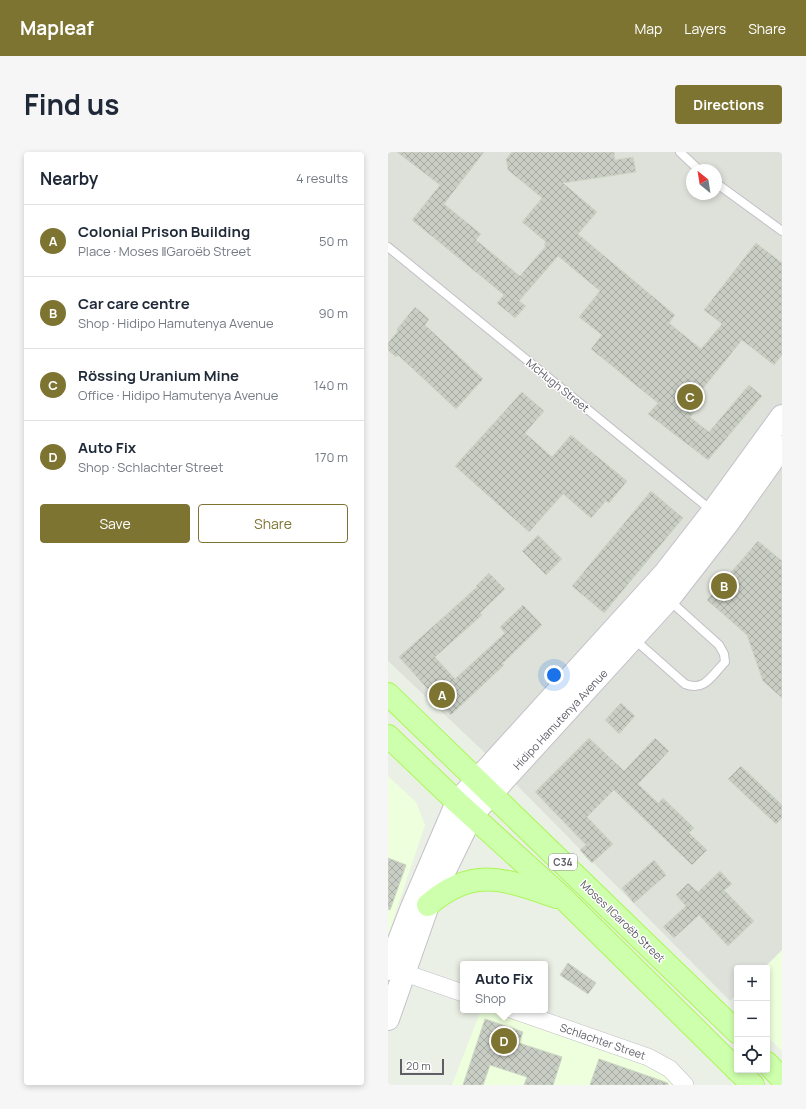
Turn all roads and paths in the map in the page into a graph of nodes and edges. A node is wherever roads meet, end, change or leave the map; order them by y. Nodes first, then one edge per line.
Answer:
1 (680, 152) edge
2 (693, 164) edge
3 (722, 187) edge
4 (782, 231) edge
5 (388, 247) edge
6 (782, 416) edge
7 (782, 447) edge
8 (720, 517) junction
9 (668, 600) junction
10 (634, 639) junction
11 (388, 694) edge
12 (388, 736) edge
13 (484, 786) junction
14 (465, 808) junction
15 (564, 899) junction
16 (428, 905) junction
17 (392, 969) edge
18 (460, 991) edge
19 (522, 1013) edge
20 (388, 1019) edge
21 (734, 1029) edge
22 (770, 1066) edge
23 (734, 1067) edge
24 (740, 1073) edge
25 (782, 1079) edge
26 (685, 1085) edge
27 (753, 1085) edge

1 - 2 lane
3 - 4 lane
5 - 8 lane, McHugh Street
6 - 8 street, Hidipo Hamutenya Avenue
7 - 8 street, Hidipo Hamutenya Avenue
8 - 9 street, Hidipo Hamutenya Avenue
8 - 13 street, Hidipo Hamutenya Avenue
9 - 10 street, Hidipo Hamutenya Avenue
9 - 10 lane
10 - 13 street, Hidipo Hamutenya Avenue
11 - 13 main road, Moses ǁGaroëb Street / C34
12 - 14 main road, C34
13 - 14 street, Hidipo Hamutenya Avenue
13 - 21 main road, Moses ǁGaroëb Street / C34
14 - 15 main road, C34
14 - 16 street, Hidipo Hamutenya Avenue
14 - 17 street, Hidipo Hamutenya Avenue
15 - 16 main road
15 - 23 main road, C34
16 - 17 street, Hidipo Hamutenya Avenue
17 - 18 street
17 - 20 street, Hidipo Hamutenya Avenue
19 - 26 street, Schlachter Street
22 - 25 main road
24 - 27 main road, C34

